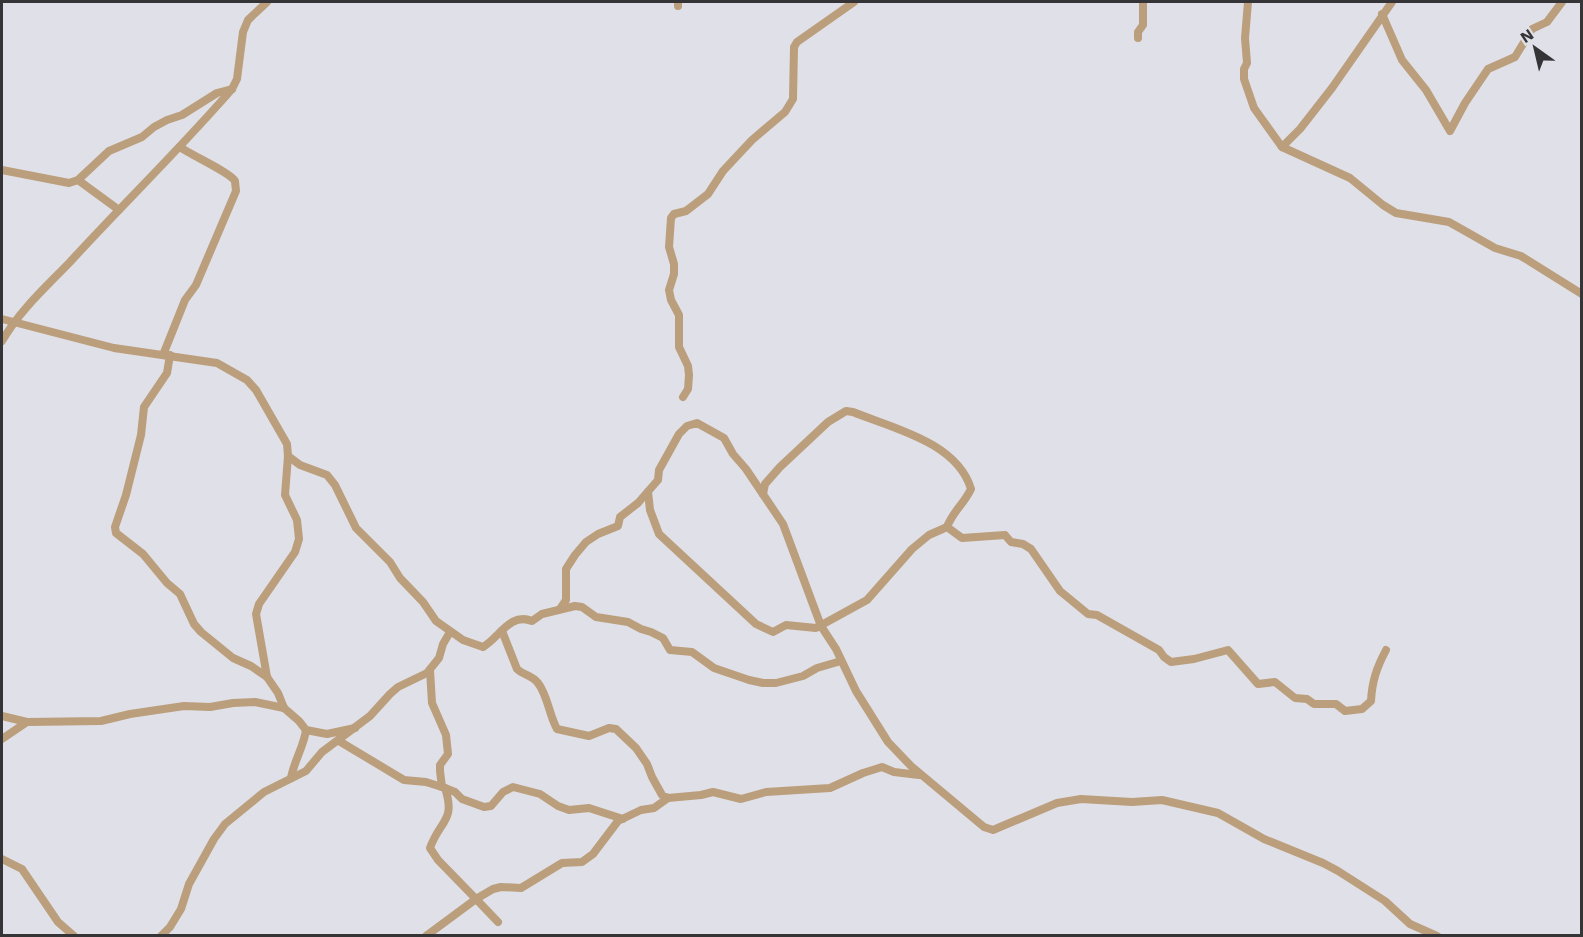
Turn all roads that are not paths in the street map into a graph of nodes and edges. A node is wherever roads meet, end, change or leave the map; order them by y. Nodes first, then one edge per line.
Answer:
1 (267, 2) edge
2 (854, 2) edge
3 (1143, 2) edge
4 (1248, 2) edge
5 (1392, 2) edge
6 (1562, 2) edge
7 (1382, 14) junction
8 (1138, 39) dead end
9 (232, 90) junction
10 (180, 147) junction
11 (1282, 147) junction
12 (2, 170) edge
13 (78, 180) junction
14 (119, 210) junction
15 (1581, 294) edge
16 (2, 319) edge
17 (13, 322) junction
18 (2, 341) edge
19 (166, 355) junction
20 (683, 397) dead end
21 (288, 456) junction
22 (648, 492) junction
23 (763, 494) junction
24 (947, 527) junction
25 (560, 609) junction
26 (821, 626) junction
27 (502, 631) junction
28 (450, 632) junction
29 (1386, 650) dead end
30 (841, 660) junction
31 (430, 670) junction
32 (267, 677) junction
33 (284, 708) junction
34 (2, 716) edge
35 (27, 722) junction
36 (355, 728) junction
37 (306, 730) junction
38 (2, 736) edge
39 (339, 741) junction
40 (923, 776) junction
41 (291, 778) junction
42 (444, 787) junction
43 (668, 798) junction
44 (623, 819) junction
45 (2, 859) edge
46 (476, 899) junction
47 (498, 922) dead end
48 (74, 936) edge
49 (161, 936) edge
50 (426, 936) edge
51 (1437, 936) edge

1 - 9 street
2 - 20 street
3 - 8 street
4 - 11 street
5 - 7 street
6 - 7 street
7 - 11 street
9 - 10 street
9 - 13 street
10 - 14 street
10 - 19 street
11 - 15 street
12 - 13 street
13 - 14 street
14 - 17 street
16 - 17 street
17 - 18 street
17 - 19 street
19 - 21 street
19 - 32 street
21 - 28 street
21 - 32 street
22 - 23 street
22 - 25 street
22 - 26 street
23 - 24 street
23 - 26 street
24 - 26 street
24 - 29 street
25 - 27 street
25 - 30 street
26 - 30 street
27 - 28 street
27 - 43 street
28 - 31 street
30 - 40 street
31 - 36 street
31 - 42 street
32 - 33 street
33 - 35 street
33 - 37 street
34 - 35 street
35 - 38 street
36 - 37 street
36 - 39 street
37 - 41 street
39 - 41 street
39 - 42 street
40 - 43 street
40 - 51 street
41 - 49 street
42 - 44 street
42 - 46 street
43 - 44 street
44 - 46 street
45 - 48 street
46 - 47 street
46 - 50 street

